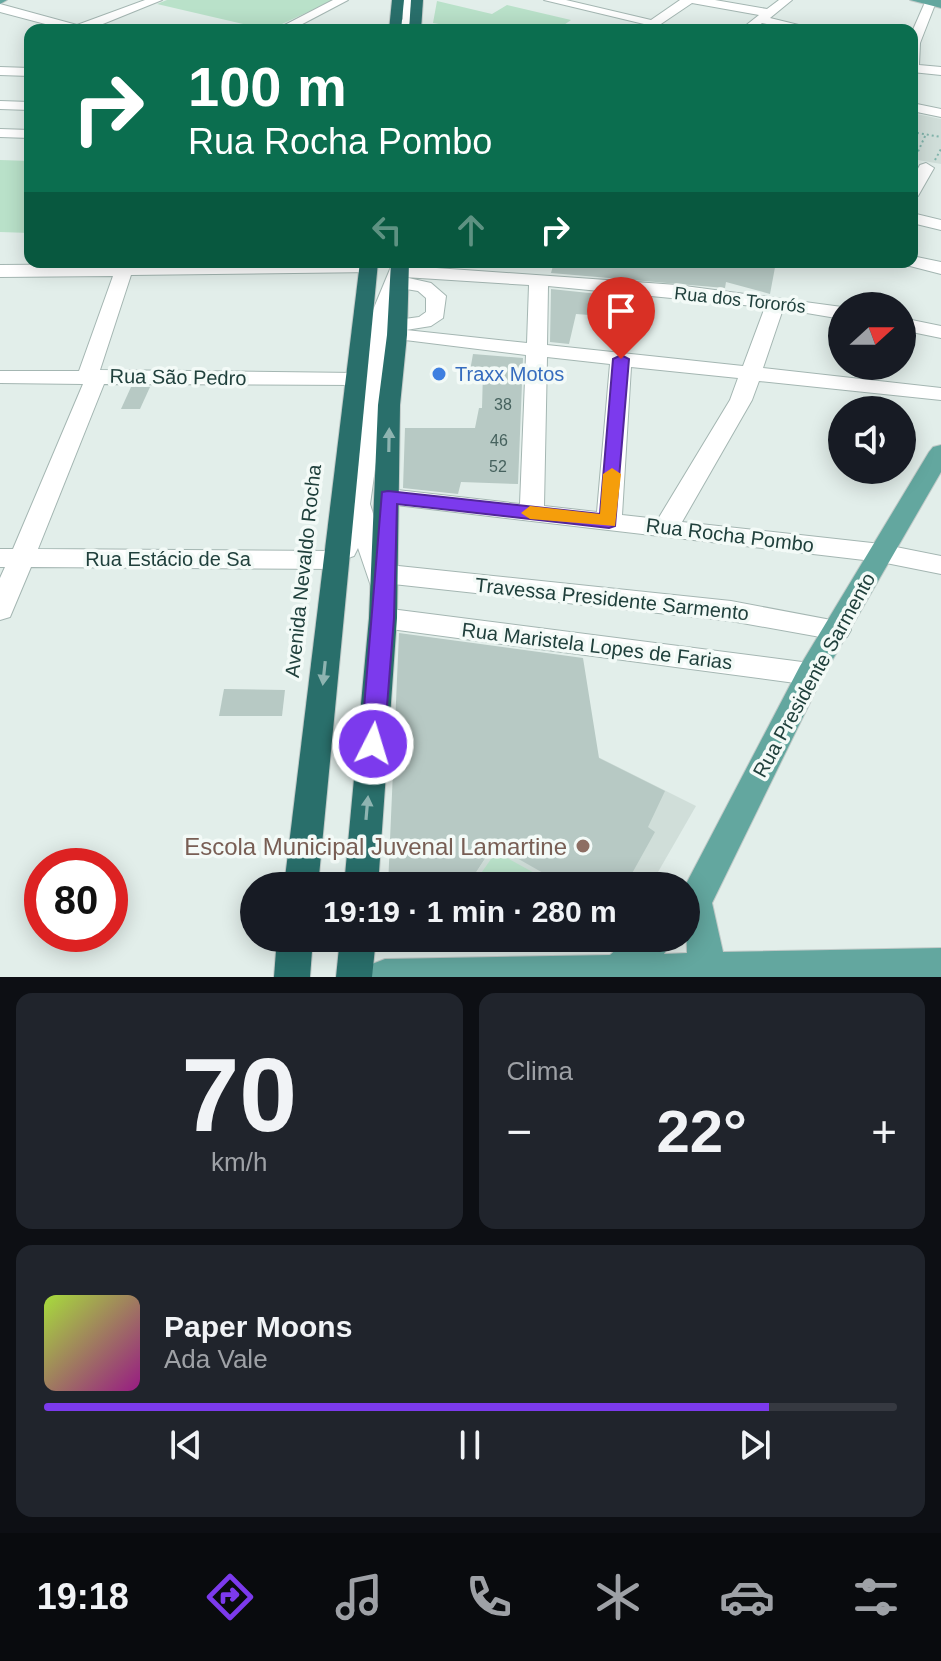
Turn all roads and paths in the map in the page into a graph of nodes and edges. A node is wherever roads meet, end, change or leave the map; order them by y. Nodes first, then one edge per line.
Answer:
1 (139, 0) edge
2 (156, 0) edge
3 (342, 0) edge
4 (398, 0) edge
5 (417, 0) edge
6 (550, 0) edge
7 (672, 0) edge
8 (688, 0) edge
9 (695, 0) edge
10 (786, 0) edge
11 (933, 1) edge
12 (0, 8) edge
13 (767, 16) junction
14 (405, 21) edge
15 (61, 24) edge
16 (85, 24) edge
17 (87, 24) edge
18 (293, 24) edge
19 (630, 24) edge
20 (647, 24) edge
21 (649, 24) edge
22 (755, 24) edge
23 (793, 24) edge
24 (918, 32) edge
25 (918, 69) edge
26 (0, 71) edge
27 (941, 71) edge
28 (24, 72) edge
29 (0, 105) edge
30 (24, 106) edge
31 (918, 108) edge
32 (941, 113) edge
33 (0, 133) edge
34 (918, 133) edge
35 (24, 134) edge
36 (926, 134) junction
37 (941, 137) edge
38 (920, 164) joint
39 (918, 171) edge
40 (918, 219) edge
41 (941, 225) edge
42 (918, 262) edge
43 (92, 268) edge
44 (122, 268) edge
45 (369, 268) edge
46 (371, 268) edge
47 (941, 268) edge
48 (399, 270) edge
49 (0, 271) edge
50 (539, 279) junction
51 (776, 303) junction
52 (828, 311) edge
53 (392, 325) junction
54 (916, 327) edge
55 (941, 332) edge
56 (537, 352) junction
57 (621, 359) junction
58 (752, 373) junction
59 (92, 376) junction
60 (0, 377) edge
61 (356, 379) junction
62 (941, 394) edge
63 (941, 452) edge
64 (388, 497) junction
65 (358, 504) junction
66 (532, 513) junction
67 (609, 521) junction
68 (666, 527) junction
69 (881, 553) junction
70 (11, 558) edge
71 (336, 560) junction
72 (941, 565) edge
73 (333, 595) junction
74 (384, 595) junction
75 (0, 610) edge
76 (837, 630) junction
77 (810, 674) junction
78 (303, 872) edge
79 (362, 872) edge
80 (700, 887) edge
81 (700, 940) edge
82 (294, 952) edge
83 (357, 952) edge
84 (639, 952) edge
85 (941, 966) edge
86 (709, 971) junction
87 (617, 972) junction
88 (842, 972) edge
89 (292, 977) edge
90 (354, 977) edge
91 (385, 977) edge

1 - 16 street
2 - 17 street
3 - 18 street
4 - 14 highway
5 - 14 highway
6 - 19 street
7 - 20 street
8 - 21 street
9 - 13 street
10 - 13 street
11 - 24 street
12 - 15 street
13 - 22 street
13 - 23 street
25 - 27 street
26 - 28 street
29 - 30 street
31 - 32 street
33 - 35 street
34 - 36 path
36 - 37 path
36 - 38 path
38 - 39 street
40 - 41 street
42 - 47 street
43 - 49 street
44 - 59 street
45 - 61 highway, Avenida Nevaldo Rocha
46 - 53 street
48 - 50 street, Rua dos Tororós
48 - 53 highway
48 - 53 street
50 - 51 street, Rua dos Tororós
50 - 56 street
51 - 52 street, Rua dos Tororós
51 - 58 street
53 - 56 street
64 -> 53 highway
53 - 65 street
54 - 55 street
56 - 57 street
56 - 66 street
57 - 58 street
57 - 67 street
58 - 62 street
58 - 68 street
59 - 60 street, Rua São Pedro
59 - 61 street, Rua São Pedro
59 - 70 street
61 - 71 highway, Avenida Nevaldo Rocha
63 - 69 main road, Rua Presidente Sarmento
64 - 66 street, Rua Rocha Pombo
64 - 74 highway
65 - 73 street
65 - 74 street
66 - 67 street, Rua Rocha Pombo
67 - 68 street, Rua Rocha Pombo
68 - 69 street, Rua Rocha Pombo
69 - 72 street, Rua Rocha Pombo
69 - 76 main road, Rua Presidente Sarmento
70 - 71 street, Rua Estácio de Sa
70 - 75 street
71 - 73 highway, Avenida Nevaldo Rocha
73 -> 78 highway, Avenida Nevaldo Rocha
74 - 76 street, Travessa Presidente Sarmento
74 - 77 street, Rua Maristela Lopes de Farias
79 -> 74 highway
76 - 77 main road, Rua Presidente Sarmento
77 - 80 main road, Rua Presidente Sarmento
81 - 86 main road, Rua Presidente Sarmento
82 - 89 highway
83 - 90 highway
84 - 87 main road
85 - 88 main road
86 - 87 main road
86 - 88 main road
87 - 91 main road

